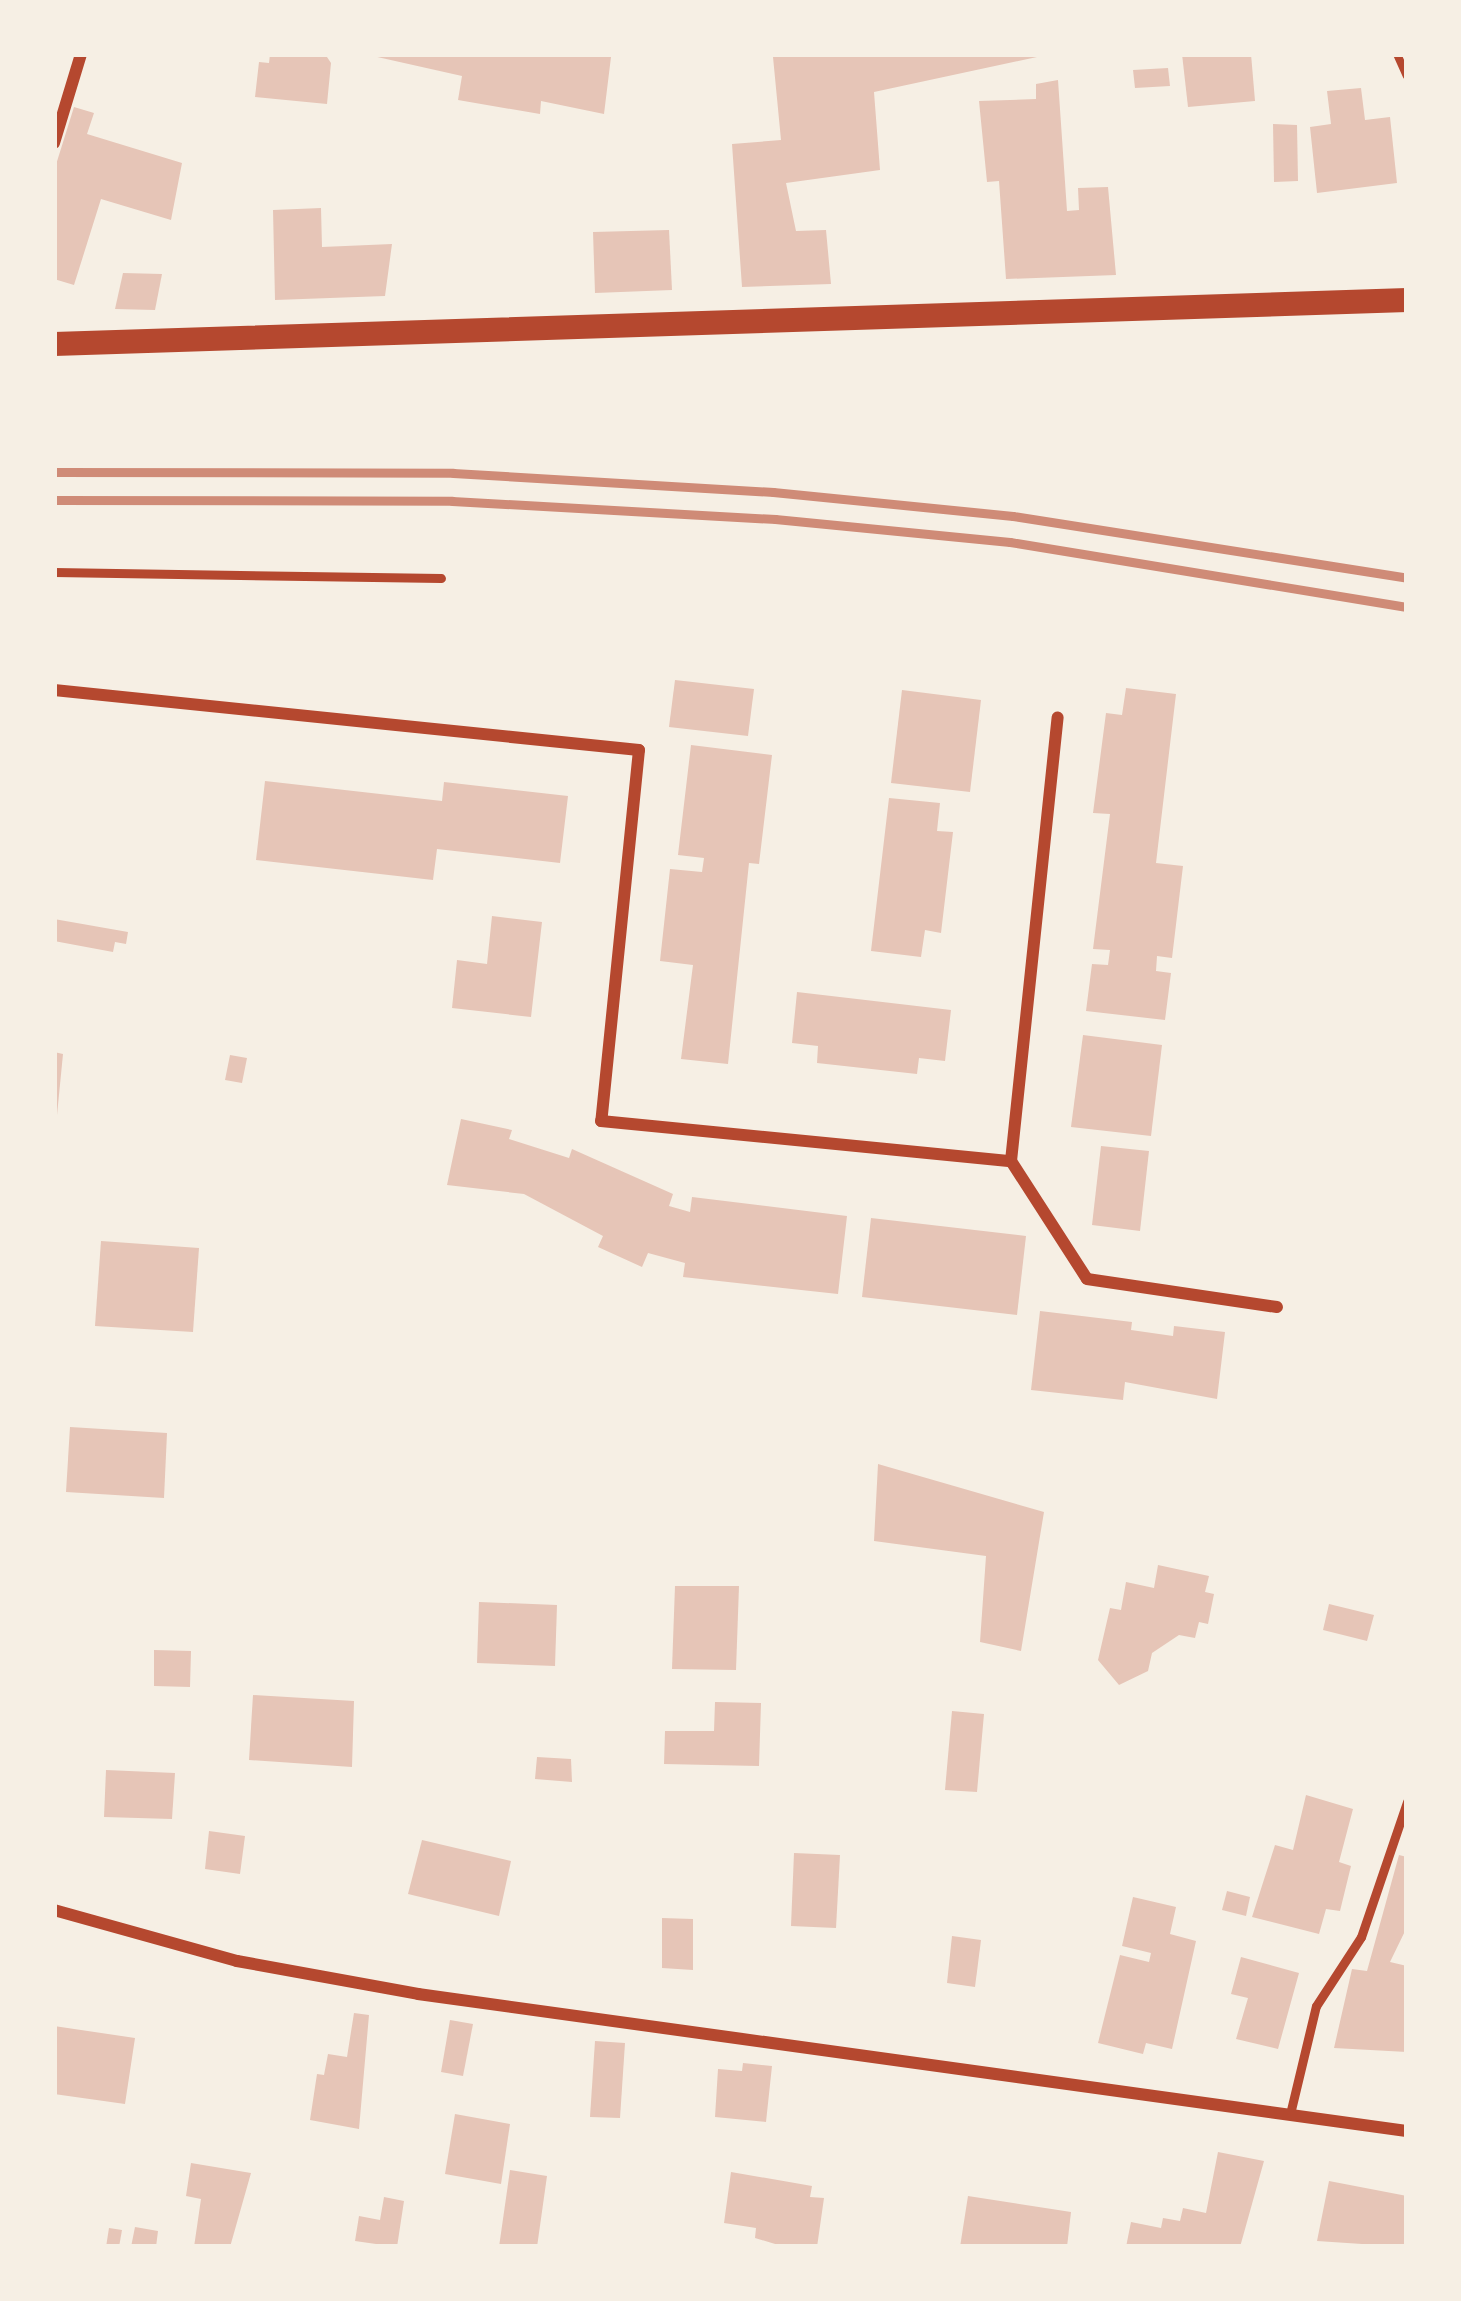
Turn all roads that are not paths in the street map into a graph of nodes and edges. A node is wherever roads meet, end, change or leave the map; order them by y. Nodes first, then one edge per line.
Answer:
1 (81, 54) edge
2 (54, 143) edge
3 (1407, 299) edge
4 (54, 344) edge
5 (54, 572) edge
6 (441, 578) dead end
7 (54, 690) edge
8 (1058, 717) dead end
9 (1012, 1161) junction
10 (1277, 1307) dead end
11 (1407, 1802) edge
12 (54, 1910) edge
13 (1290, 2114) junction
14 (1407, 2131) edge

1 - 2 street
3 - 4 main road
5 - 6 lane
7 - 9 street
8 - 9 street
9 - 10 street
11 - 13 lane
12 - 13 street
13 - 14 street

